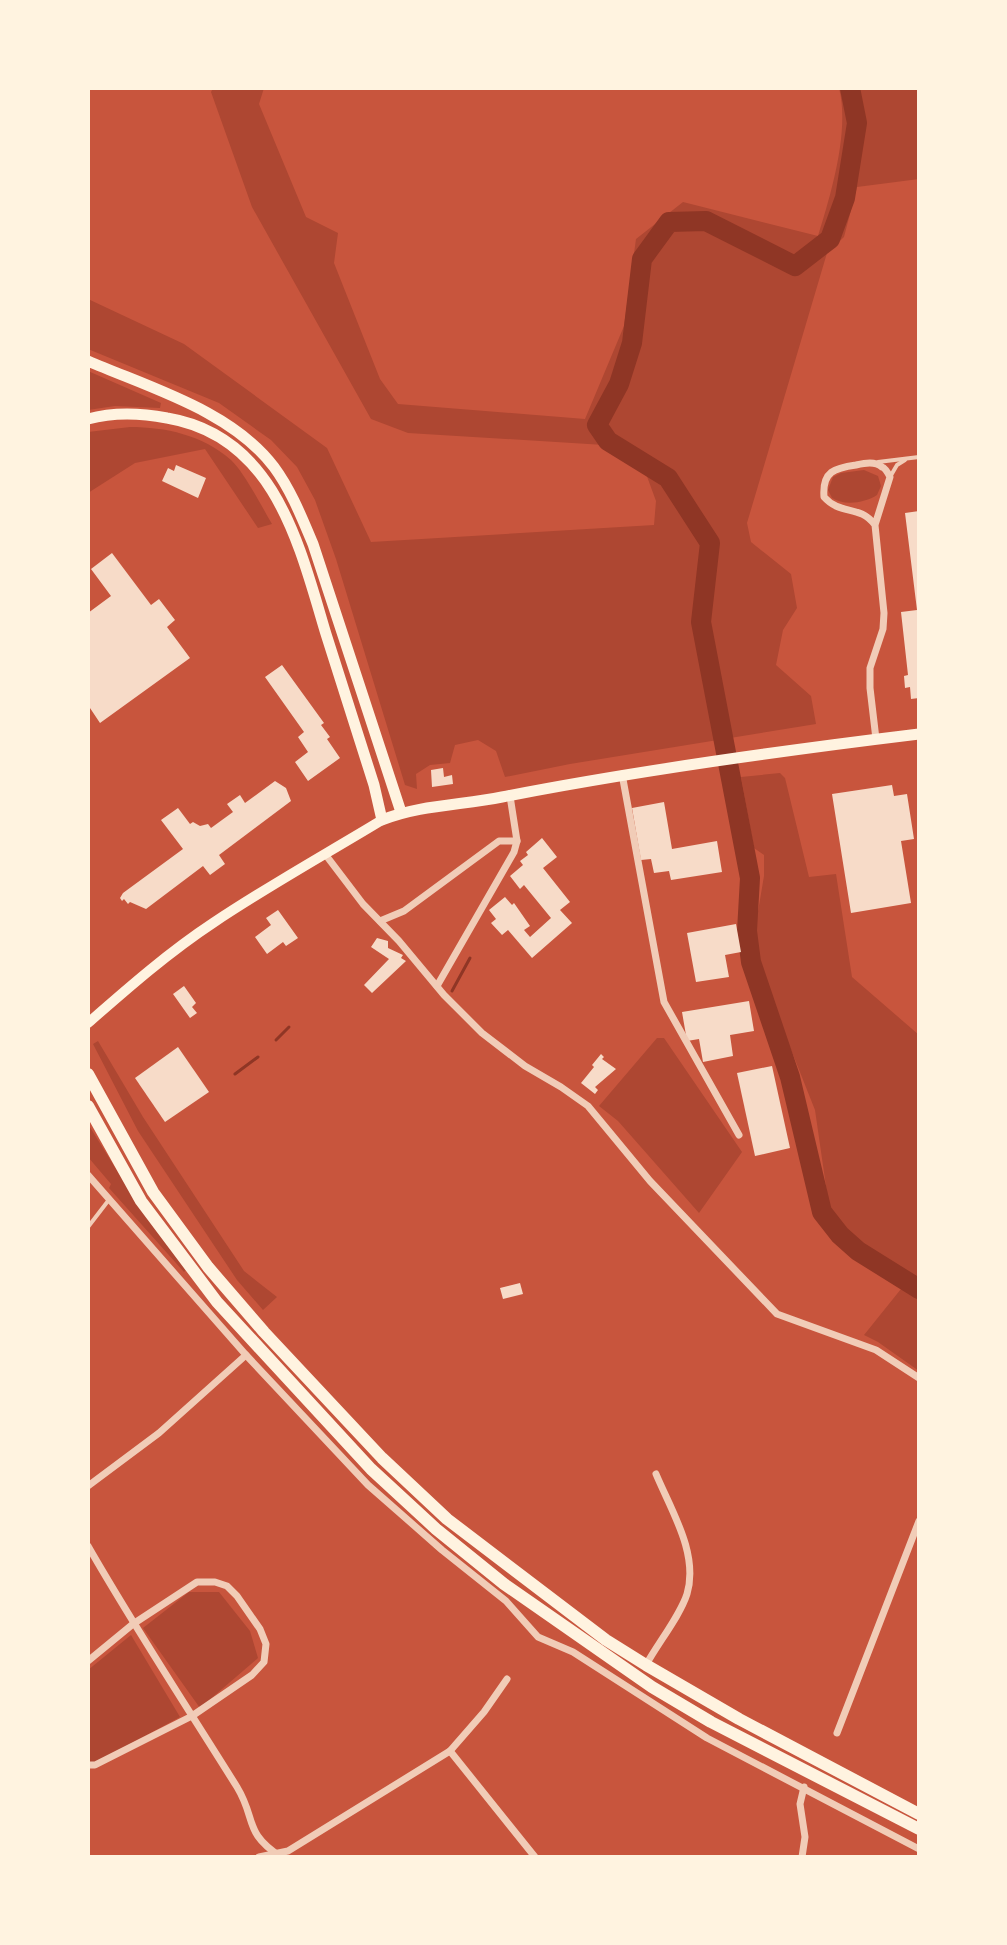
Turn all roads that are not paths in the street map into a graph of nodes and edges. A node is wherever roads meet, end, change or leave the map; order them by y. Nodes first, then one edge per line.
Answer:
1 (88, 361) edge
2 (88, 419) edge
3 (919, 457) edge
4 (907, 459) junction
5 (872, 462) junction
6 (890, 477) junction
7 (875, 525) junction
8 (919, 734) edge
9 (876, 739) junction
10 (622, 774) junction
11 (510, 796) junction
12 (401, 812) junction
13 (382, 820) junction
14 (517, 841) junction
15 (325, 854) junction
16 (380, 921) junction
17 (437, 986) junction
18 (88, 1023) edge
19 (88, 1074) edge
20 (88, 1106) edge
21 (739, 1135) dead end
22 (88, 1175) edge
23 (109, 1199) junction
24 (88, 1227) edge
25 (246, 1355) junction
26 (919, 1378) edge
27 (656, 1474) dead end
28 (88, 1486) edge
29 (919, 1521) edge
30 (88, 1546) edge
31 (133, 1624) junction
32 (88, 1661) edge
33 (646, 1665) junction
34 (507, 1679) dead end
35 (192, 1716) junction
36 (837, 1733) dead end
37 (450, 1751) junction
38 (88, 1765) edge
39 (804, 1787) junction
40 (919, 1814) edge
41 (919, 1829) edge
42 (919, 1849) edge
43 (280, 1856) edge
44 (259, 1857) edge
45 (535, 1857) edge
46 (542, 1857) edge
47 (802, 1857) edge

1 - 12 main road
2 - 13 main road
3 - 4 lane
4 - 5 lane
4 - 6 lane
5 - 6 street
5 - 7 street
6 - 7 street
7 - 9 street
8 - 9 main road
9 - 10 main road
10 - 11 main road
10 - 21 street
11 - 12 main road
11 - 14 street
12 - 13 main road
13 - 15 main road
14 - 16 street
14 - 17 street
15 - 16 street
15 - 18 main road
16 - 17 street
17 - 26 street
19 - 33 highway
20 - 41 highway
22 - 23 street
23 - 24 lane
23 - 25 street
25 - 28 street
25 - 39 street
27 - 33 street
29 - 36 street
30 - 31 street
31 - 32 street
31 - 35 street
31 - 35 street
33 - 40 highway
34 - 37 street
35 - 38 street
35 - 43 street
37 - 43 street
37 - 45 street
39 - 42 street
39 - 47 street
43 - 44 street
45 - 46 street

